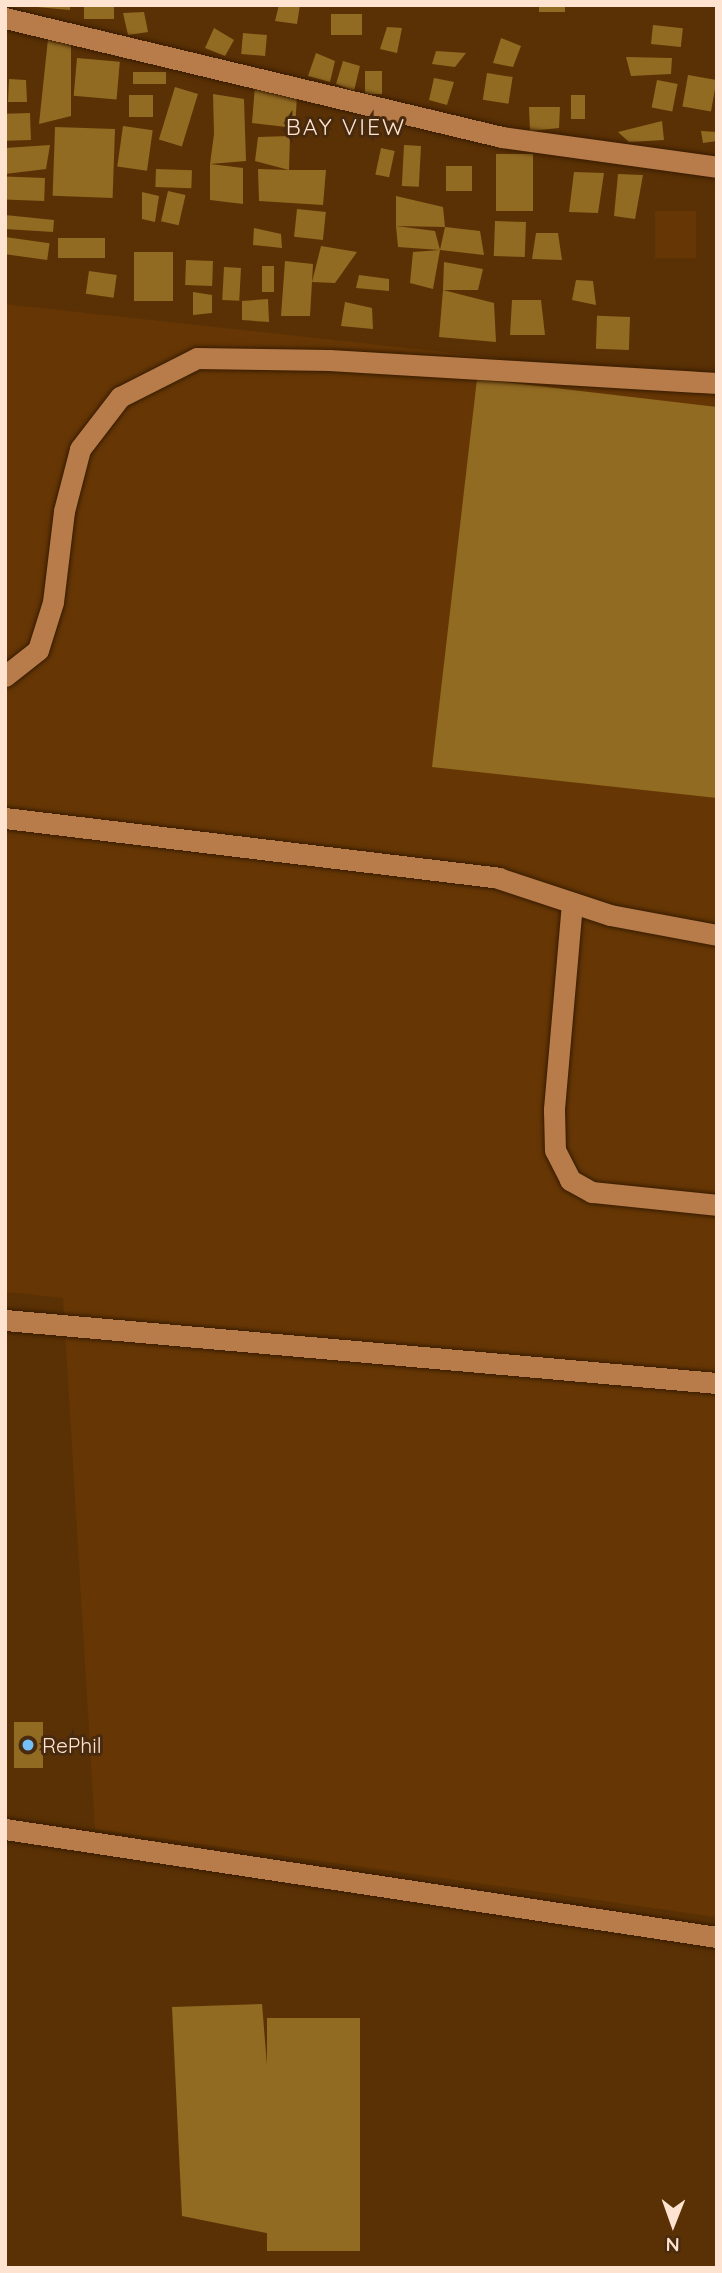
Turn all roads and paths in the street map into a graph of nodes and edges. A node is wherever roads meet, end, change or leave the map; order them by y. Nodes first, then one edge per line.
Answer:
1 (5, 18) edge
2 (717, 167) edge
3 (717, 383) edge
4 (5, 677) edge
5 (5, 818) edge
6 (572, 903) junction
7 (717, 935) edge
8 (717, 1205) edge
9 (5, 1320) edge
10 (717, 1383) edge
11 (5, 1829) edge
12 (717, 1937) edge

1 - 2 street
3 - 4 street
5 - 6 street
6 - 7 street
6 - 8 street
9 - 10 street
11 - 12 street

